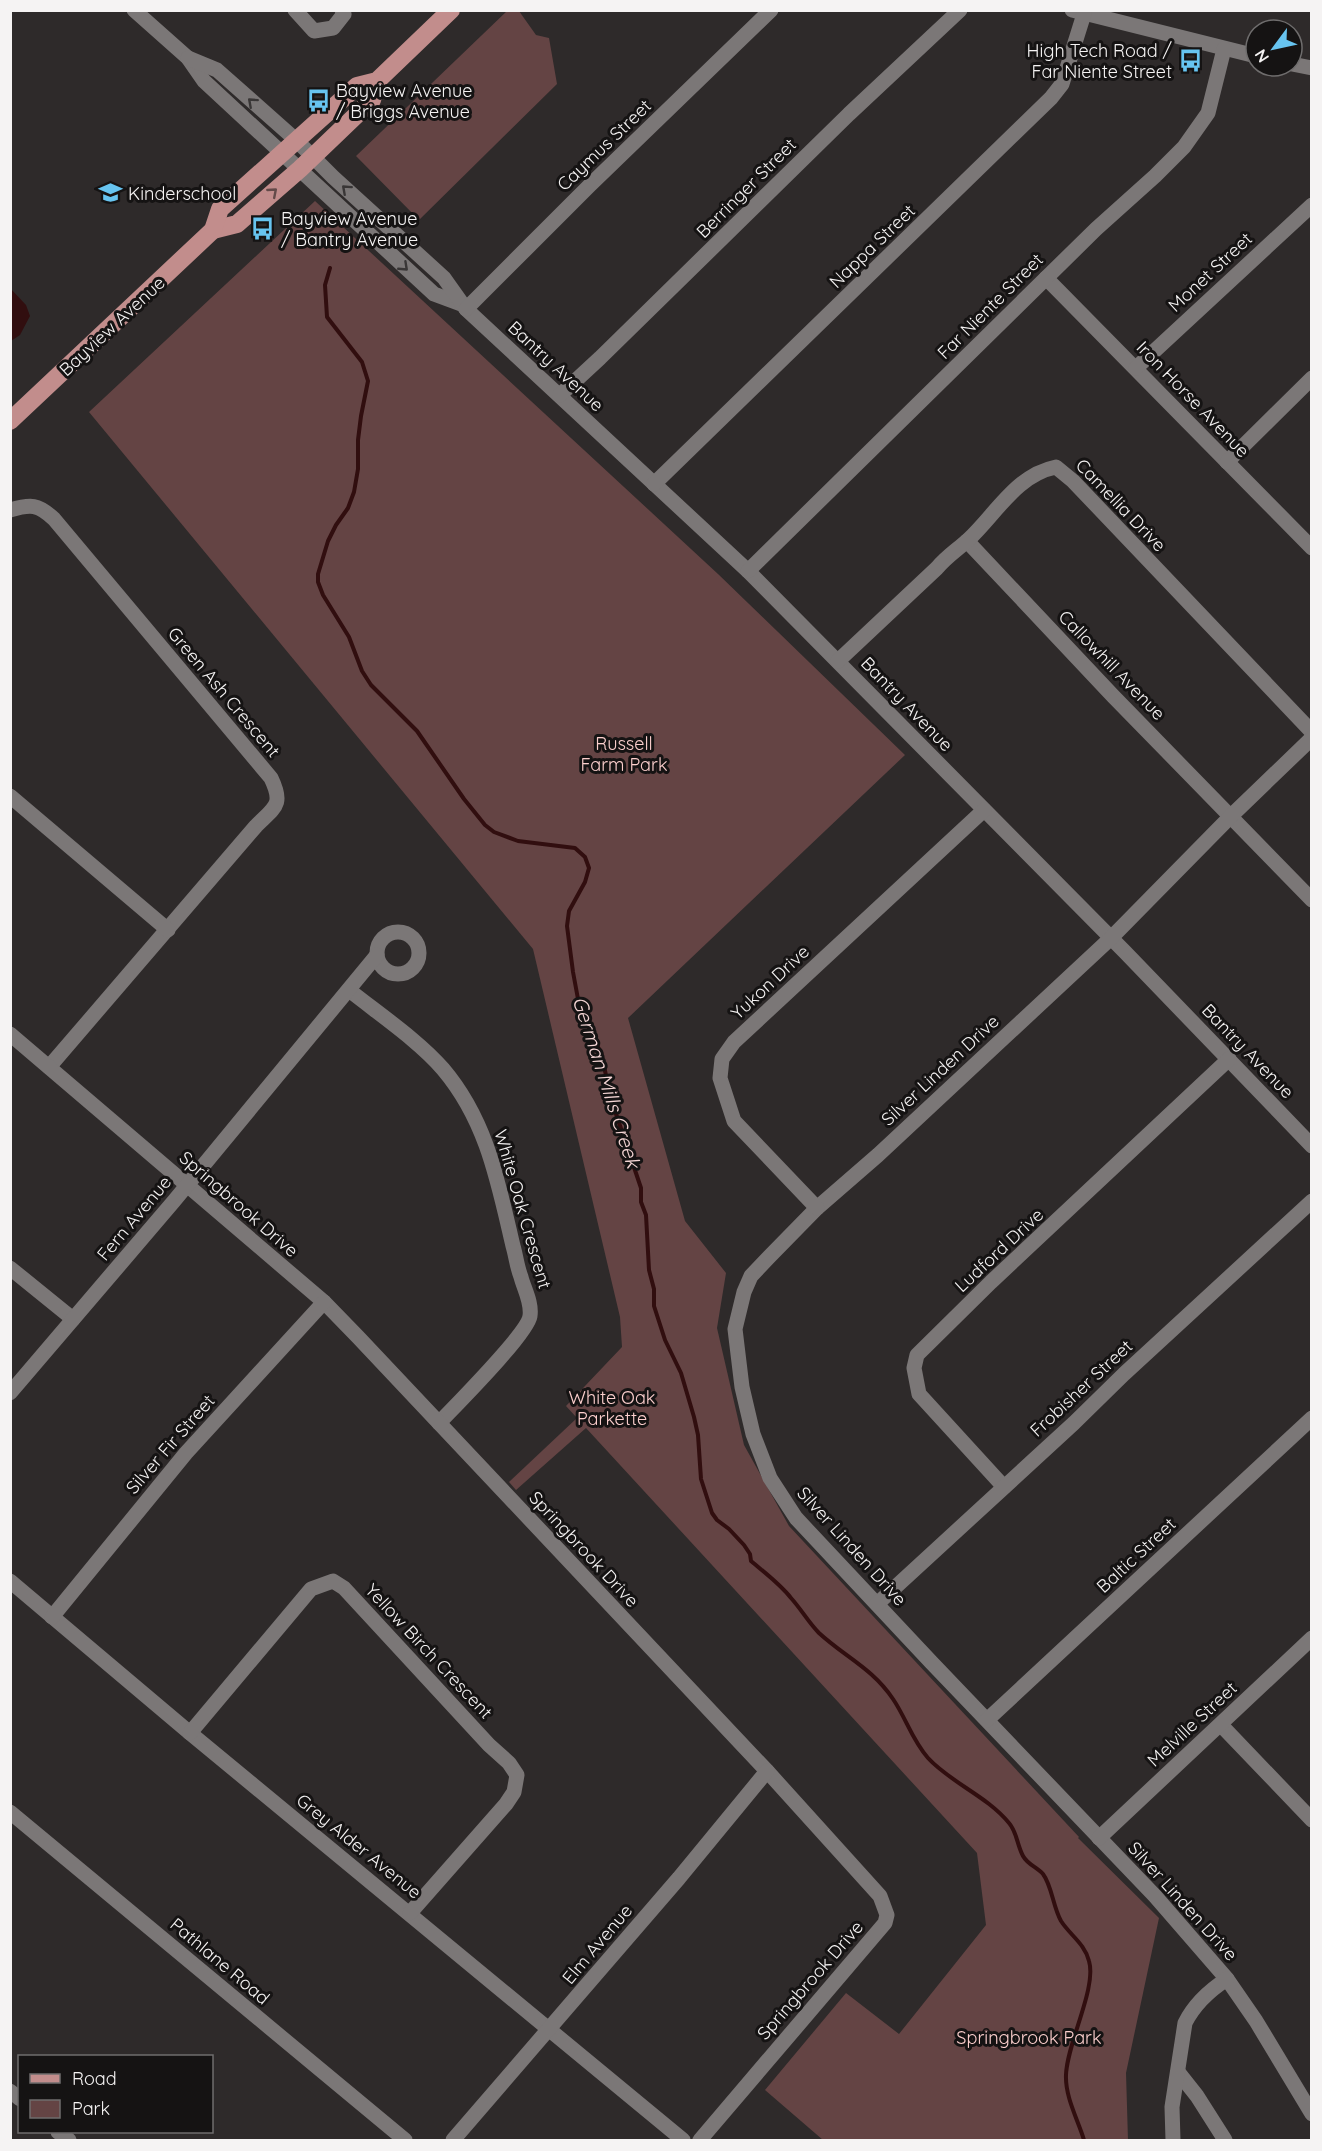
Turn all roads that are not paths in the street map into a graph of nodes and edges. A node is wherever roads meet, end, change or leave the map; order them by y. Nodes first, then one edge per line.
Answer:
1 (134, 10) edge
2 (295, 10) edge
3 (342, 10) edge
4 (451, 10) edge
5 (771, 10) edge
6 (960, 10) edge
7 (1078, 13) edge
8 (1224, 48) junction
9 (1244, 53) edge
10 (189, 58) junction
11 (377, 81) junction
12 (296, 140) junction
13 (282, 153) junction
14 (306, 163) junction
15 (1311, 205) edge
16 (213, 230) junction
17 (1046, 278) junction
18 (463, 307) junction
19 (1136, 368) junction
20 (1311, 378) edge
21 (560, 395) junction
22 (10, 421) edge
23 (1227, 462) junction
24 (654, 484) junction
25 (10, 510) edge
26 (967, 541) junction
27 (1311, 549) edge
28 (748, 571) junction
29 (838, 661) junction
30 (1311, 732) edge
31 (1311, 738) edge
32 (10, 796) edge
33 (984, 810) junction
34 (1231, 816) junction
35 (1311, 900) edge
36 (168, 930) junction
37 (1111, 938) junction
38 (377, 955) dead end
39 (349, 990) junction
40 (10, 1034) edge
41 (1229, 1059) junction
42 (49, 1067) junction
43 (1311, 1146) edge
44 (188, 1185) junction
45 (1311, 1201) edge
46 (817, 1208) junction
47 (10, 1268) edge
48 (324, 1302) junction
49 (74, 1319) junction
50 (10, 1393) edge
51 (1311, 1418) edge
52 (439, 1423) junction
53 (1004, 1487) junction
54 (10, 1581) edge
55 (877, 1604) junction
56 (52, 1617) junction
57 (1311, 1638) edge
58 (987, 1720) junction
59 (1221, 1725) junction
60 (190, 1733) junction
61 (767, 1771) junction
62 (10, 1812) edge
63 (1311, 1820) edge
64 (1099, 1838) junction
65 (410, 1913) junction
66 (1227, 1979) junction
67 (548, 2031) junction
68 (1178, 2072) junction
69 (1311, 2114) edge
70 (405, 2140) edge
71 (453, 2140) edge
72 (683, 2140) edge
73 (700, 2140) edge
74 (1173, 2140) edge
75 (1225, 2140) edge

1 - 10 street
2 - 3 street
4 - 11 main road, Bayview Avenue
5 - 18 street, Caymus Street
6 - 21 street, Berringer Street
7 - 8 street
7 - 24 street, Nappa Street
8 - 9 street
8 - 17 street, Far Niente Street
12 -> 10 street, Bantry Avenue
10 - 13 street, Bantry Avenue
11 - 12 main road, Bayview Avenue
11 - 14 main road, Bayview Avenue
12 - 13 main road, Bayview Avenue
12 - 14 street, Bantry Avenue
13 - 14 street, Bantry Avenue
13 - 16 main road, Bayview Avenue
16 -> 14 main road, Bayview Avenue
14 - 18 street, Bantry Avenue
15 - 19 street, Monet Street
16 - 22 main road, Bayview Avenue
17 - 19 street, Iron Horse Avenue
17 - 28 street, Far Niente Street
18 - 21 street, Bantry Avenue
19 - 23 street, Iron Horse Avenue
20 - 23 street
21 - 24 street, Bantry Avenue
23 - 27 street, Iron Horse Avenue
24 - 28 street, Bantry Avenue
25 - 36 street, Green Ash Crescent
26 - 29 street, Camellia Drive
26 - 30 street, Camellia Drive
26 - 34 street, Callowhill Avenue
28 - 29 street, Bantry Avenue
29 - 33 street, Bantry Avenue
31 - 34 street, Silver Linden Drive
32 - 36 street
33 - 37 street, Bantry Avenue
33 - 46 street, Yukon Drive
34 - 35 street, Callowhill Avenue
34 - 37 street, Silver Linden Drive
36 - 42 street, Green Ash Crescent
37 - 41 street, Bantry Avenue
37 - 46 street, Silver Linden Drive
38 - 39 street, Fern Avenue
39 - 44 street, Fern Avenue
39 - 52 street, White Oak Crescent
40 - 42 street, Springbrook Drive
41 - 43 street, Bantry Avenue
41 - 53 street, Ludford Drive
42 - 44 street, Springbrook Drive
44 - 48 street, Springbrook Drive
44 - 49 street, Fern Avenue
45 - 53 street, Frobisher Street
46 - 55 street, Silver Linden Drive
47 - 49 street
48 - 52 street, Springbrook Drive
48 - 56 street, Silver Fir Street
49 - 50 street, Fern Avenue
51 - 58 street, Baltic Street
52 - 61 street, Springbrook Drive
53 - 55 street, Frobisher Street
54 - 56 street, Grey Alder Avenue
55 - 58 street, Silver Linden Drive
56 - 60 street, Grey Alder Avenue
57 - 59 street, Melville Street
58 - 64 street, Silver Linden Drive
59 - 63 street
59 - 64 street, Melville Street
60 - 65 street, Grey Alder Avenue
60 - 65 street, Yellow Birch Crescent
61 - 67 street, Elm Avenue
61 - 73 street, Springbrook Drive
62 - 70 street, Pathlane Road
64 - 66 street, Silver Linden Drive
65 - 67 street, Grey Alder Avenue
66 - 68 street
66 - 69 street, Silver Linden Drive
67 - 71 street, Elm Avenue
67 - 72 street, Grey Alder Avenue
68 - 74 street
68 - 75 street

